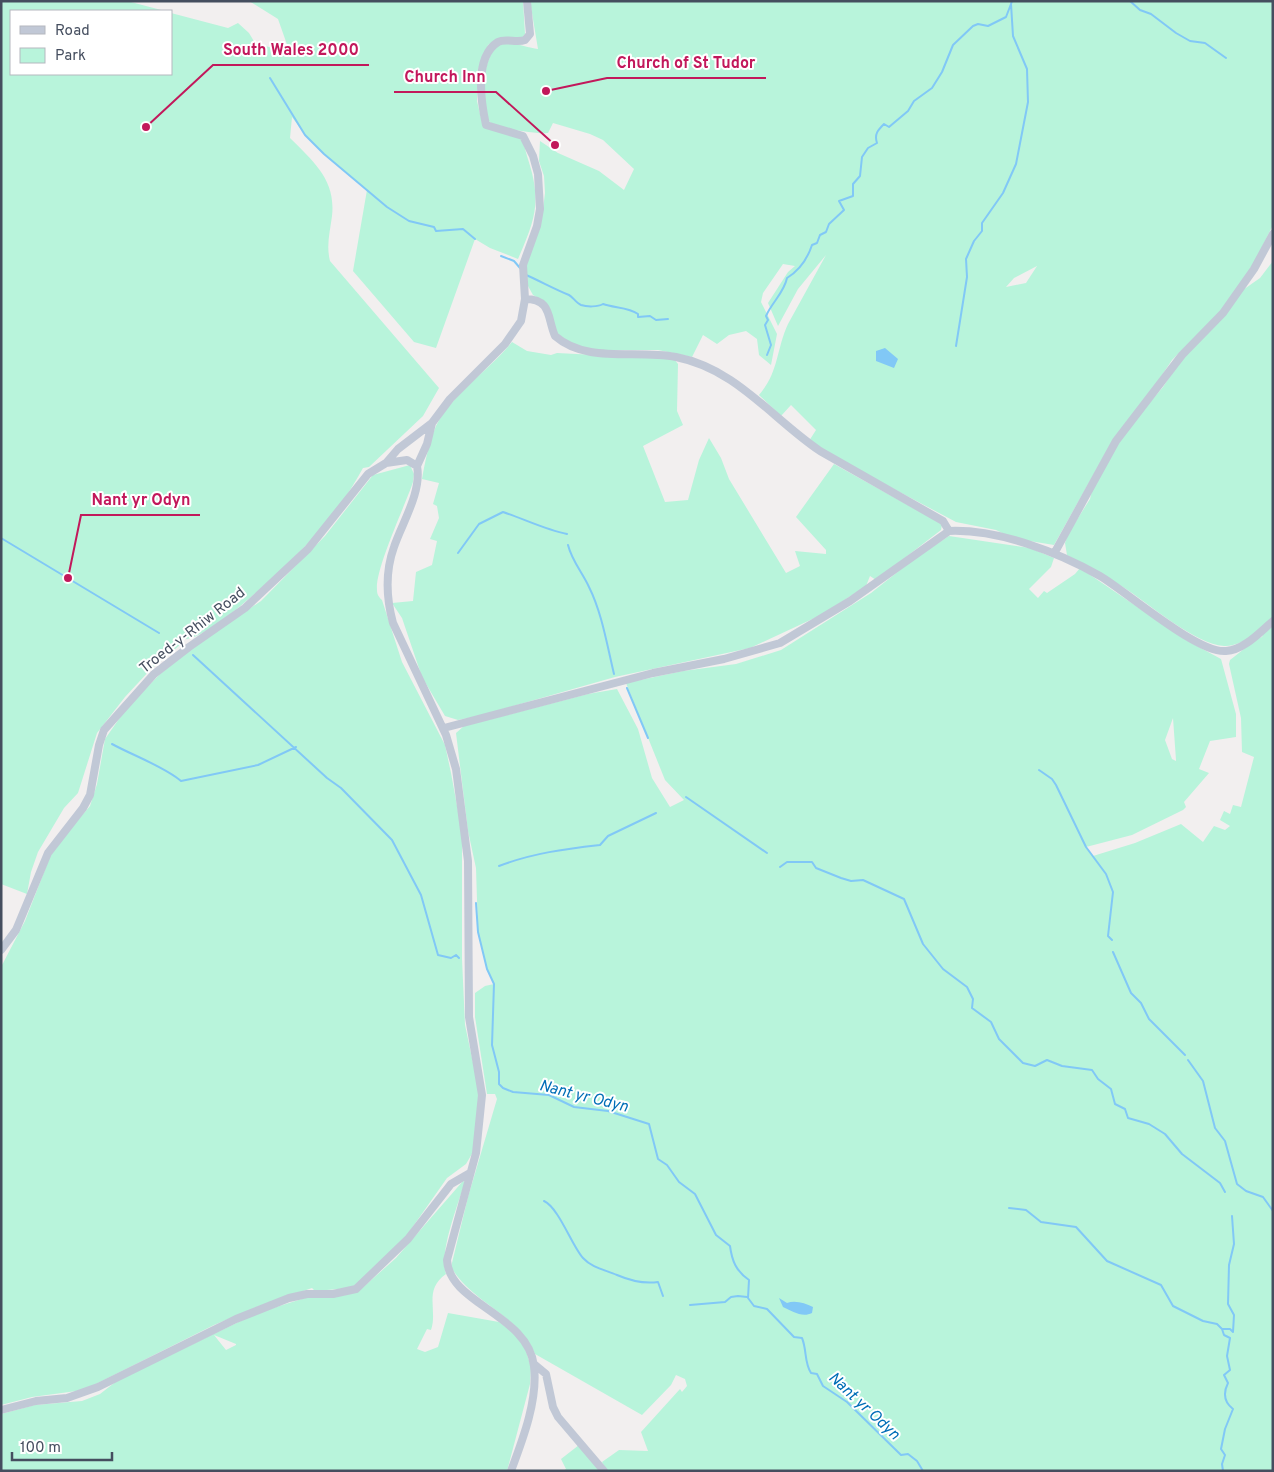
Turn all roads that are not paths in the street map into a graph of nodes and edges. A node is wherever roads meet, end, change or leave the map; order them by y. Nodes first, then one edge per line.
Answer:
1 (526, 1) edge
2 (1273, 234) edge
3 (525, 299) junction
4 (432, 423) junction
5 (386, 463) junction
6 (417, 466) junction
7 (949, 531) junction
8 (1055, 552) junction
9 (1273, 620) edge
10 (444, 728) junction
11 (1, 950) edge
12 (470, 1172) junction
13 (534, 1364) junction
14 (1, 1410) edge
15 (512, 1471) edge
16 (604, 1471) edge

1 - 3 street, Troed-y-Rhiw Road
2 - 8 street
3 - 4 street, Troed-y-Rhiw Road
3 - 7 street
4 - 5 street, Troed-y-Rhiw Road
4 - 6 street, Troed-y-Rhiw Road
5 - 6 street
5 - 11 street, Troed-y-Rhiw Road
6 - 10 street, Troed-y-Rhiw Road
7 - 8 street
7 - 10 street
8 - 9 street
10 - 12 street, Troed-y-Rhiw Road
12 - 13 street, Troed-y-Rhiw Road
12 - 14 street
13 - 15 street
13 - 16 street

